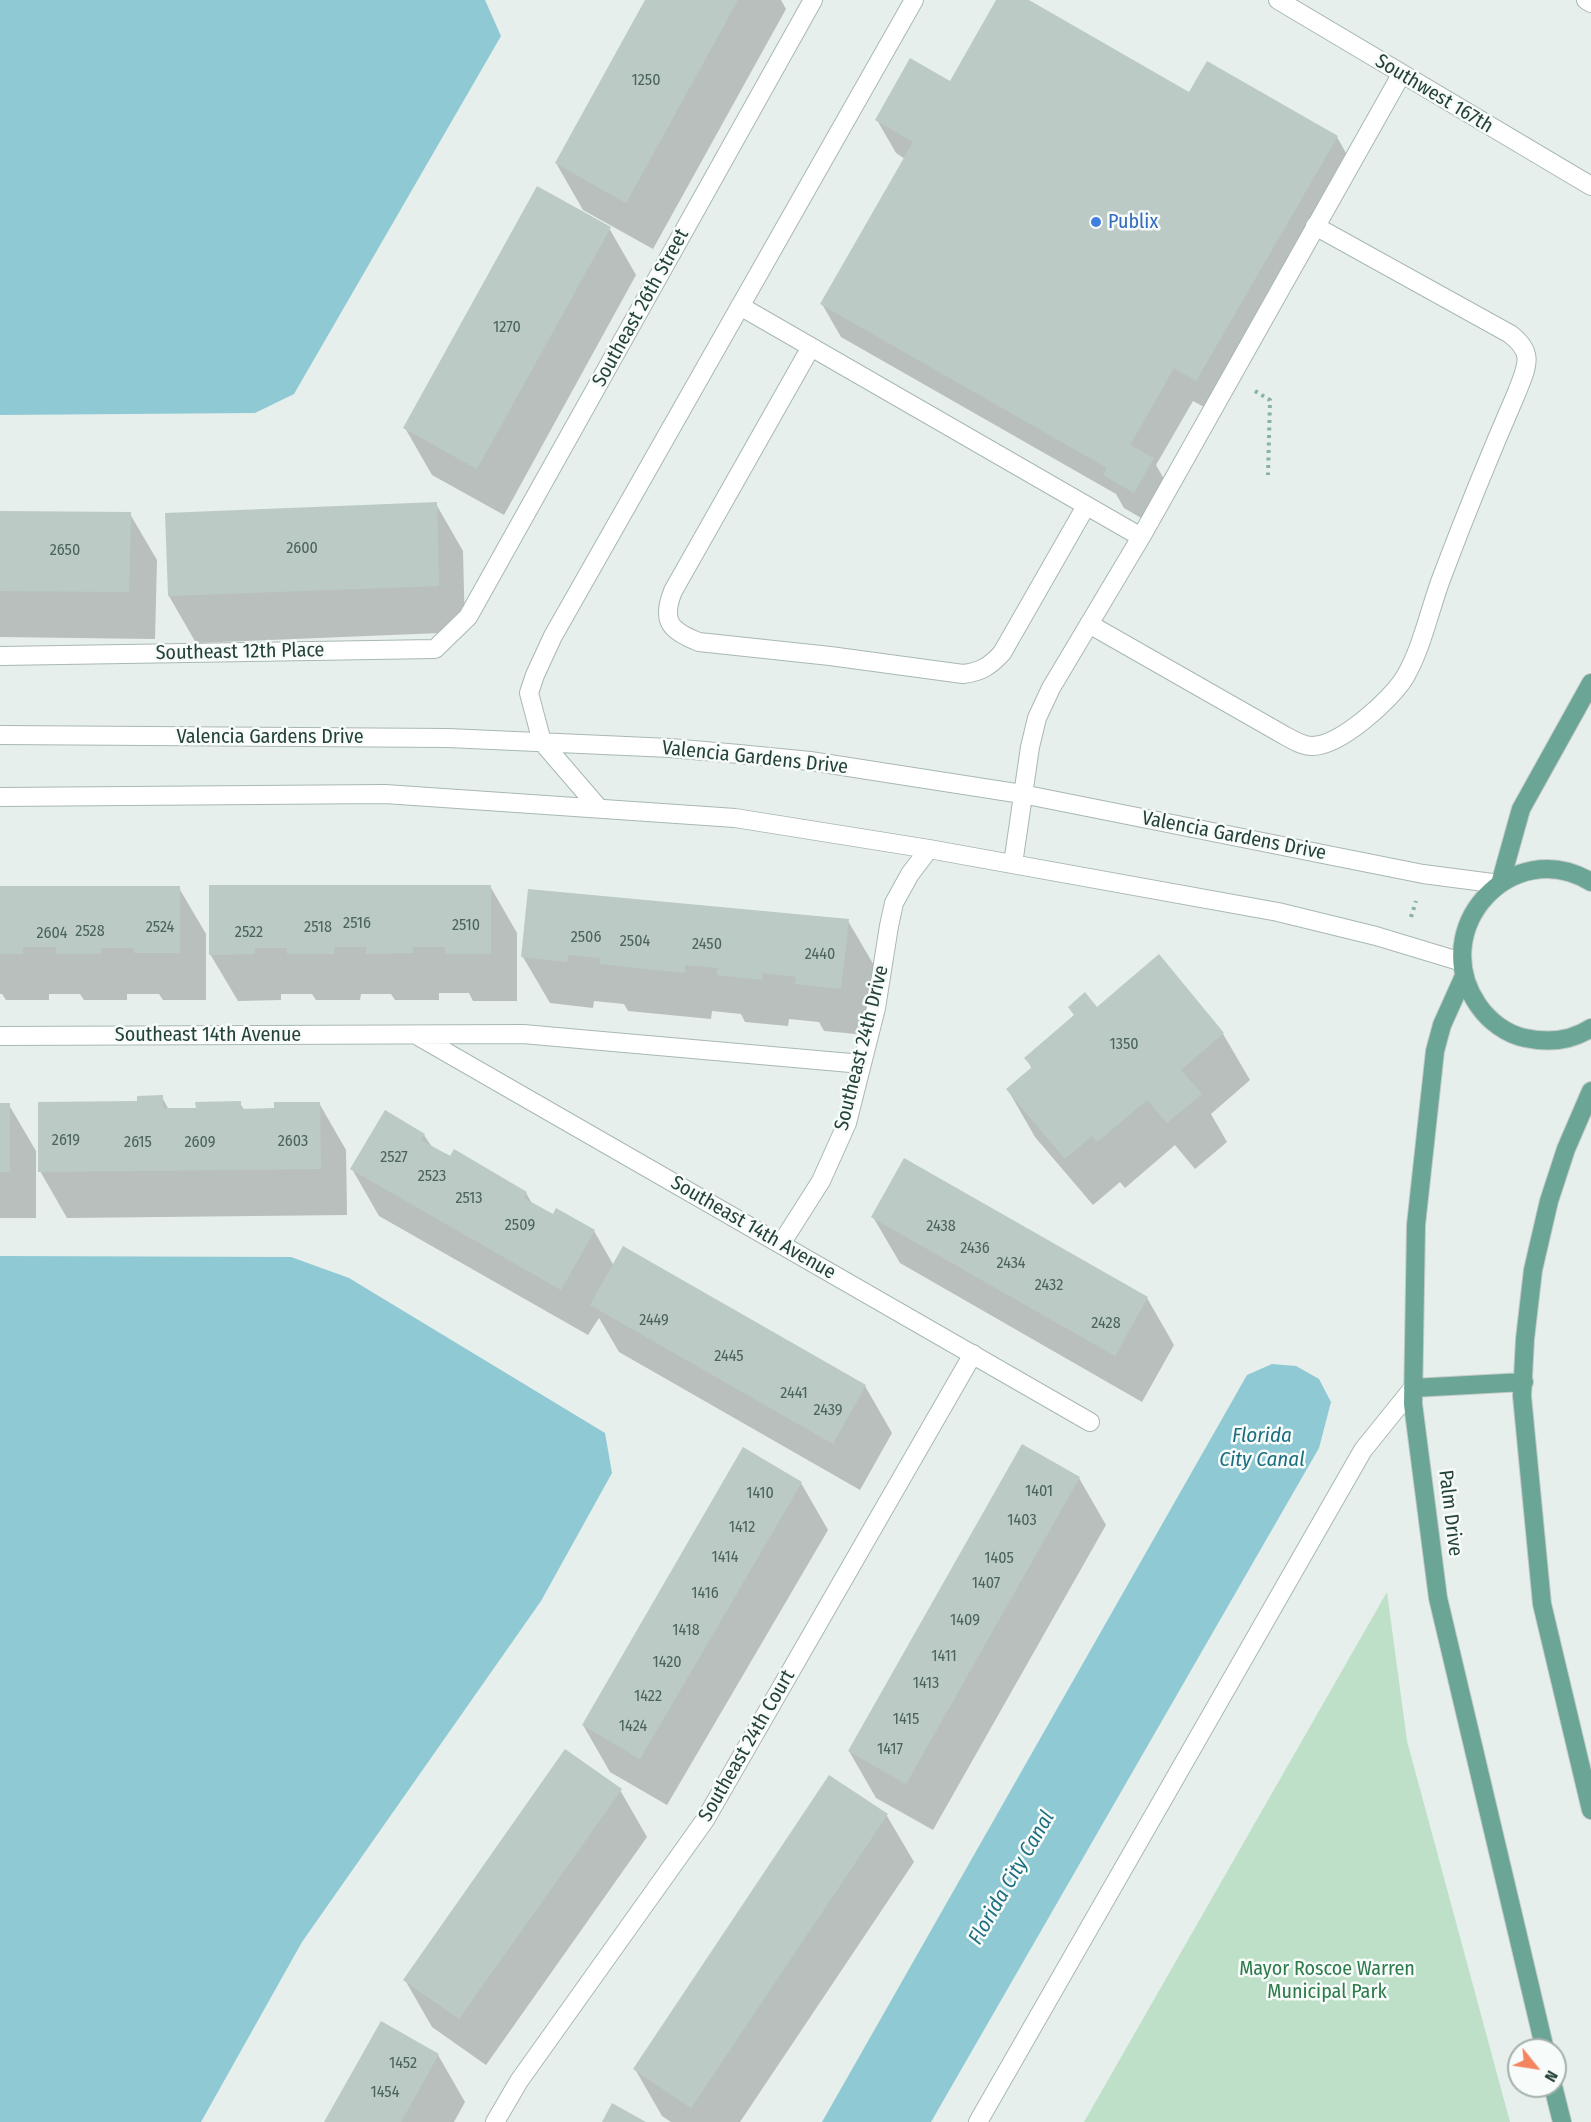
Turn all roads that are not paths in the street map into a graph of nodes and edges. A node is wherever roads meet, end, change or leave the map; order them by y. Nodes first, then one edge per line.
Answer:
1 (813, 0) edge
2 (914, 0) edge
3 (1278, 0) edge
4 (1586, 0) edge
5 (1591, 3) edge
6 (1401, 75) junction
7 (1591, 186) edge
8 (1315, 226) junction
9 (740, 306) junction
10 (811, 347) junction
11 (1086, 506) junction
12 (1141, 537) junction
13 (468, 617) joint
14 (1089, 624) junction
15 (0, 656) edge
16 (1591, 683) edge
17 (0, 735) edge
18 (542, 742) junction
19 (1022, 794) junction
20 (0, 797) edge
21 (598, 807) junction
22 (929, 849) junction
23 (1013, 864) junction
24 (1591, 882) edge
25 (1500, 884) junction
26 (1463, 969) junction
27 (1591, 1028) edge
28 (416, 1034) junction
29 (0, 1036) edge
30 (862, 1065) junction
31 (1591, 1091) edge
32 (781, 1244) junction
33 (973, 1354) junction
34 (1524, 1382) junction
35 (1413, 1388) junction
36 (1090, 1422) dead end
37 (1591, 1810) edge
38 (1542, 2038) edge
39 (1556, 2098) edge
40 (495, 2122) edge
41 (978, 2122) edge
42 (1562, 2122) edge

1 - 13 street, Southeast 26th Street
2 - 9 street
3 - 6 street, Southwest 167th
4 - 5 street
6 - 7 street, Southwest 167th
6 - 8 street
8 - 12 street
8 - 14 street
9 - 10 street
9 - 18 street
10 - 11 street
10 - 11 street
11 - 12 street
12 - 14 street
13 - 15 street, Southeast 12th Place
14 - 19 street
16 - 25 main road
17 - 18 street, Valencia Gardens Drive
18 - 19 street, Valencia Gardens Drive
18 - 21 street
19 - 23 street
19 - 25 street, Valencia Gardens Drive
20 - 21 street
21 - 22 street
22 - 23 street
22 - 30 street, Southeast 24th Drive
23 - 26 street
24 - 25 main road
25 - 26 main road
26 - 27 main road
26 - 35 main road, Palm Drive
28 - 29 street, Southeast 14th Avenue
28 - 30 street, Southeast 14th Avenue
28 - 32 street, Southeast 14th Avenue
30 - 32 street, Southeast 24th Drive
31 - 34 main road
32 - 33 street, Southeast 14th Avenue
33 - 36 street, Southeast 14th Avenue
33 - 40 street, Southeast 24th Court
34 - 35 main road
34 - 37 main road
35 - 38 main road, Palm Drive
35 - 41 street
39 - 42 main road

